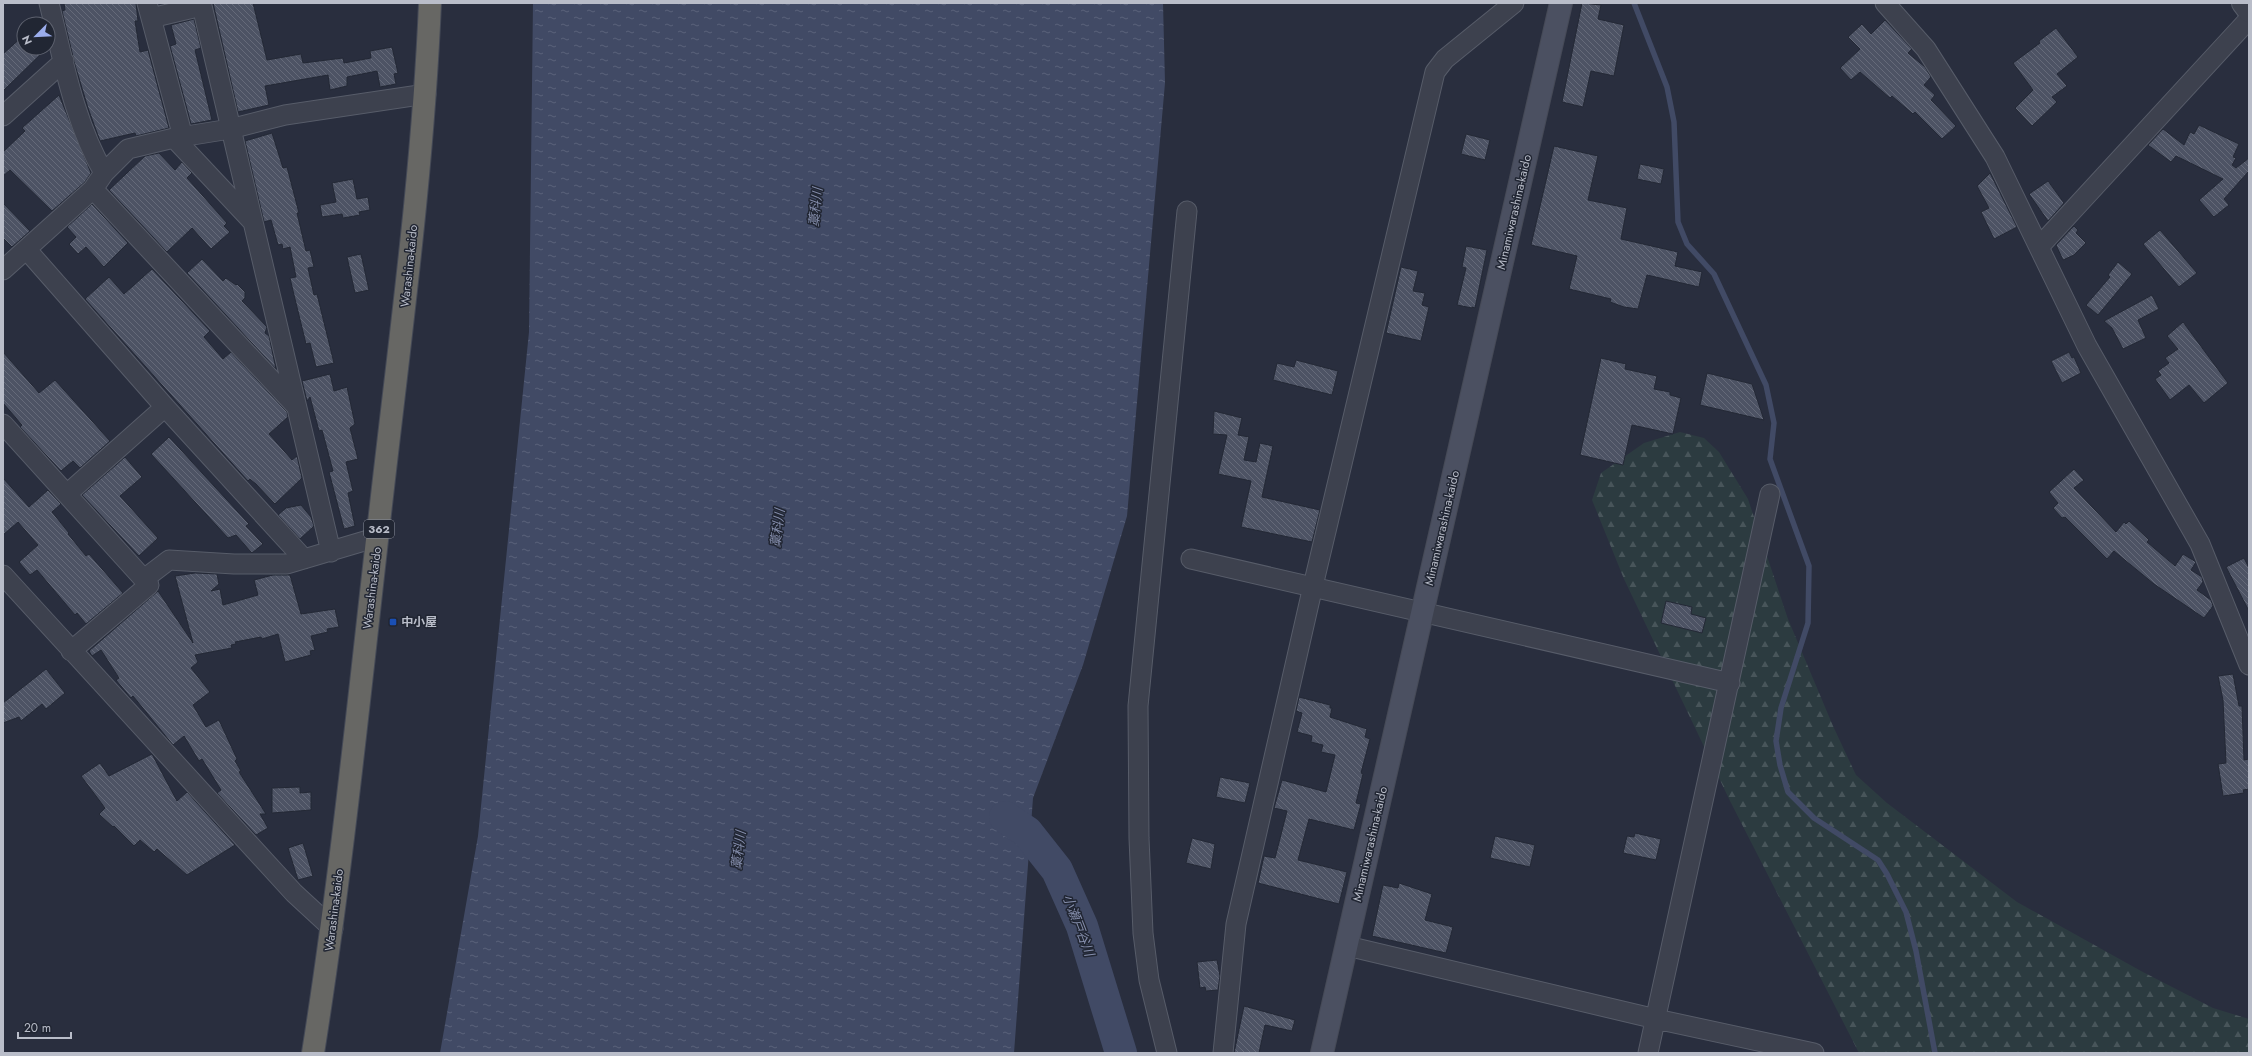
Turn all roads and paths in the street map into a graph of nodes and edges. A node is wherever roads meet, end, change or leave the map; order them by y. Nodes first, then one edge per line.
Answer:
1 (49, 3) edge
2 (430, 3) edge
3 (1514, 3) edge
4 (1560, 3) edge
5 (1885, 3) edge
6 (2243, 3) edge
7 (149, 11) edge
8 (2249, 11) edge
9 (2249, 19) edge
10 (64, 60) junction
11 (426, 94) junction
12 (3, 116) edge
13 (230, 129) junction
14 (178, 138) junction
15 (104, 173) junction
16 (93, 189) junction
17 (1187, 211) dead end
18 (252, 220) junction
19 (2039, 247) junction
20 (27, 250) junction
21 (3, 270) edge
22 (296, 406) junction
23 (165, 407) junction
24 (3, 424) edge
25 (67, 494) junction
26 (1770, 494) dead end
27 (378, 537) junction
28 (331, 552) junction
29 (304, 559) junction
30 (1191, 559) dead end
31 (144, 579) junction
32 (5, 581) edge
33 (1313, 586) junction
34 (1423, 612) junction
35 (71, 651) junction
36 (2249, 665) edge
37 (1730, 683) junction
38 (333, 929) junction
39 (1347, 946) junction
40 (1656, 1019) junction
41 (314, 1053) edge
42 (1167, 1053) edge
43 (1223, 1053) edge
44 (1322, 1053) edge
45 (1648, 1053) edge
46 (1814, 1053) edge

1 - 10 street
2 - 11 highway, Warashina-kaido / 362
3 - 33 street
4 - 34 main road, Minamiwarashina-kaido
5 - 19 street
6 - 8 street
7 - 13 street
7 - 14 street
9 - 19 street
10 - 12 street
10 - 15 street
11 - 13 street
11 - 27 highway, Warashina-kaido / 362
13 - 14 street
13 - 18 street
14 - 15 street
14 - 18 street
15 - 16 street
16 - 20 street
16 - 22 street
17 - 42 street
18 - 22 street
19 - 36 street
20 - 21 street
20 - 23 street
22 - 28 street
23 - 25 street
23 - 29 street
24 - 25 street
25 - 31 street
26 - 37 street
27 - 28 street
27 - 38 highway, Warashina-kaido / 362
28 - 29 street
29 - 31 street
30 - 33 street
31 - 35 street
32 - 35 street
33 - 34 street
33 - 43 street
34 - 37 street
34 - 39 main road, Minamiwarashina-kaido
35 - 38 street
37 - 40 street
38 - 41 highway, Warashina-kaido / 362
39 - 40 street
39 - 44 main road, Minamiwarashina-kaido
40 - 45 street
40 - 46 street

